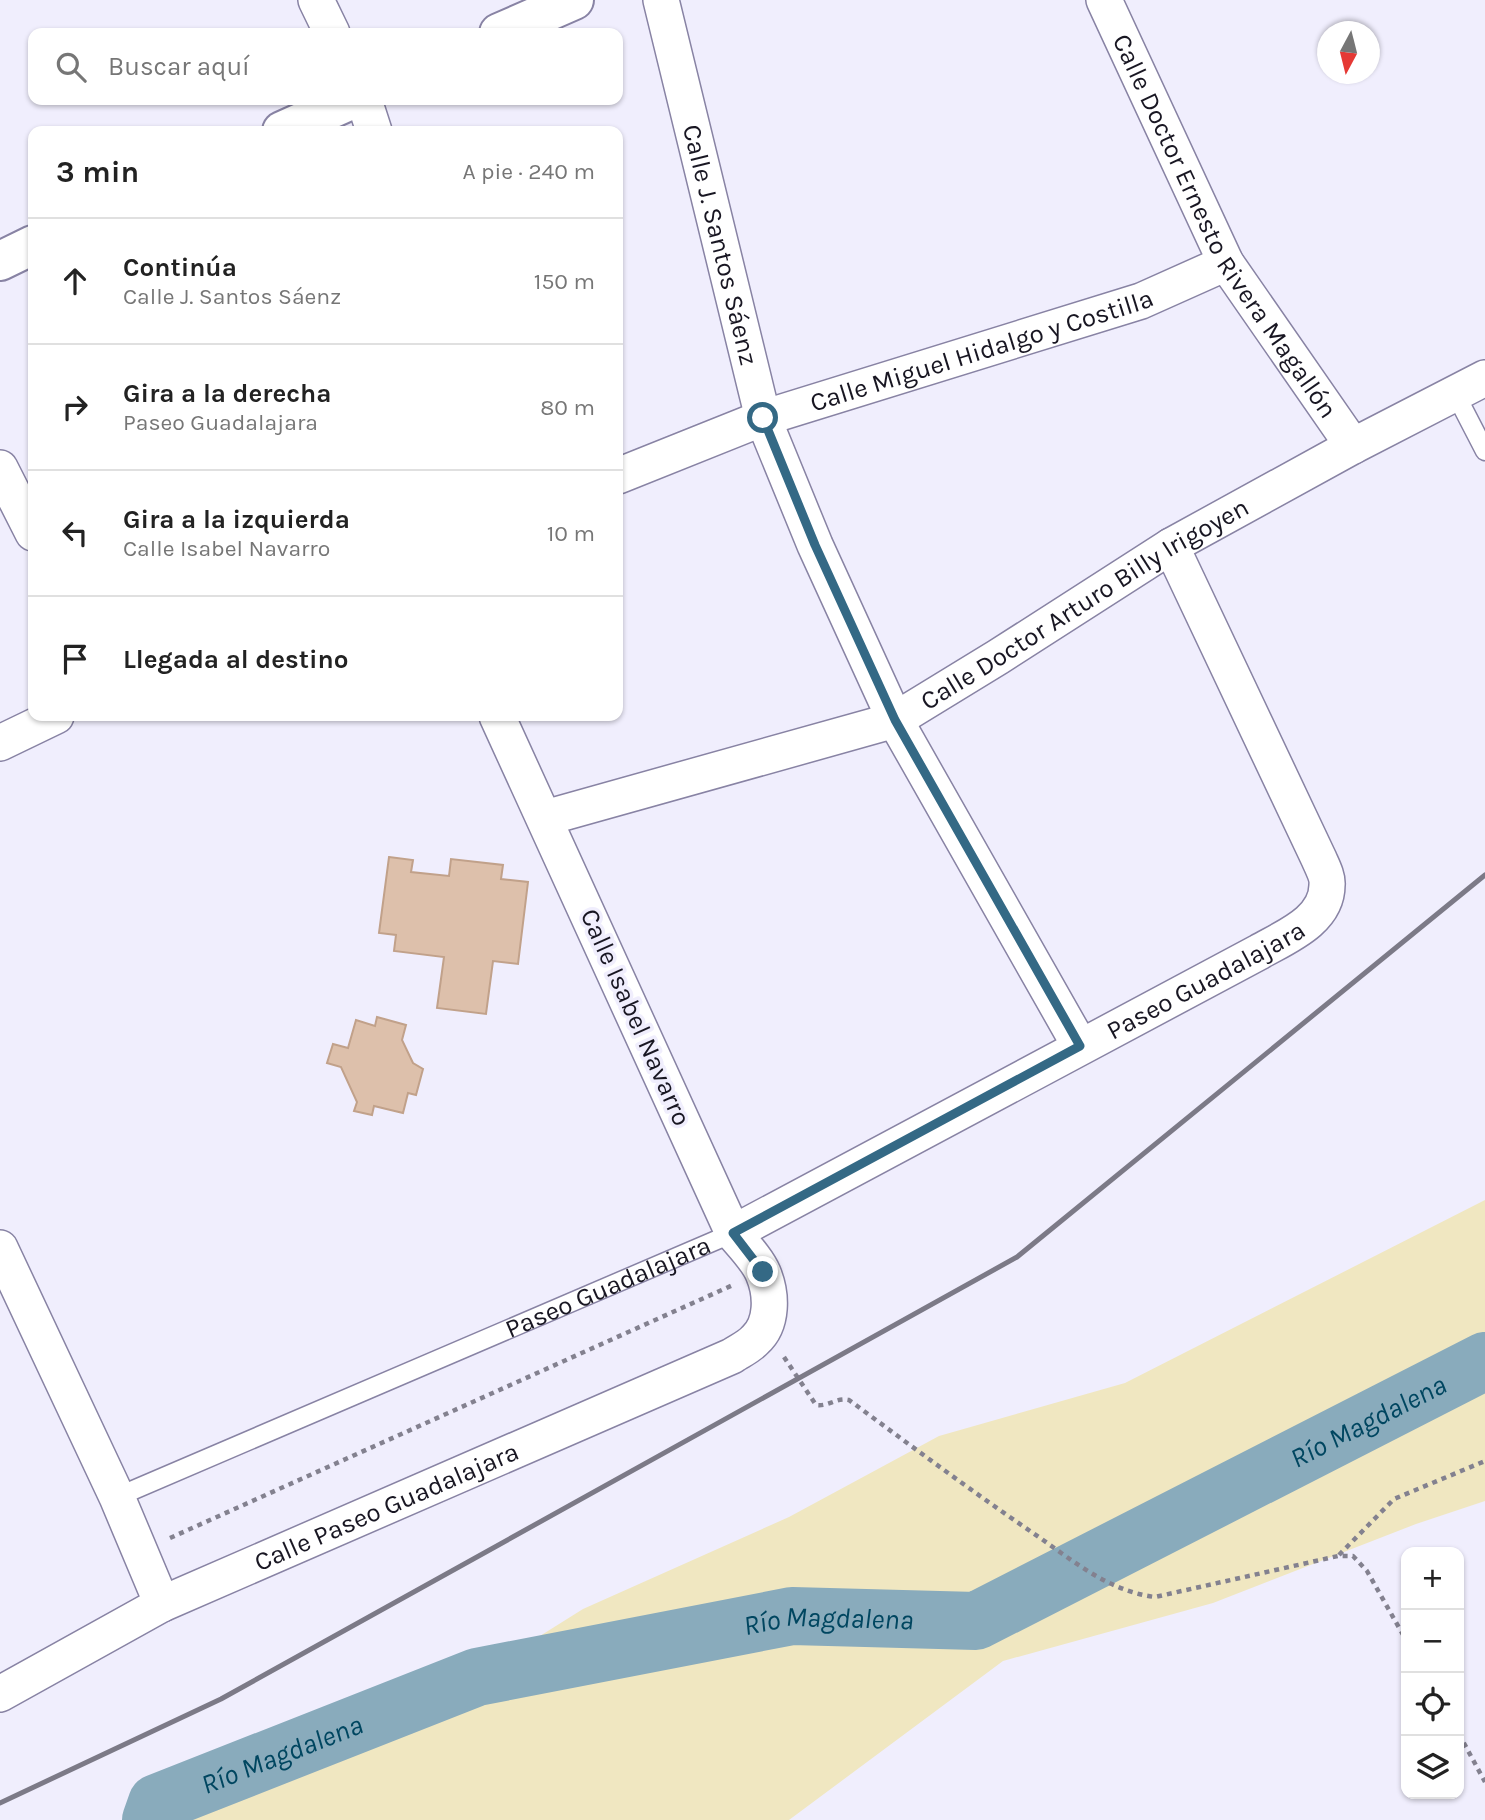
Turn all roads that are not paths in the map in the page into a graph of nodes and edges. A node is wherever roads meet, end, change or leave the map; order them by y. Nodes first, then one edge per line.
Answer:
1 (316, 0) edge
2 (573, 0) edge
3 (662, 0) edge
4 (1104, 0) edge
5 (330, 28) edge
6 (510, 28) edge
7 (340, 105) edge
8 (365, 105) edge
9 (293, 126) edge
10 (372, 126) edge
11 (28, 247) edge
12 (0, 261) edge
13 (1226, 263) junction
14 (1485, 377) edge
15 (1455, 393) junction
16 (763, 418) junction
17 (1353, 446) junction
18 (1485, 451) edge
19 (0, 468) edge
20 (623, 474) edge
21 (28, 523) edge
22 (1171, 546) junction
23 (895, 720) junction
24 (46, 721) edge
25 (499, 721) edge
26 (0, 743) edge
27 (545, 818) junction
28 (1080, 1046) junction
29 (733, 1233) junction
30 (0, 1248) edge
31 (765, 1325) joint
32 (117, 1497) junction
33 (162, 1604) junction
34 (0, 1694) edge

1 - 5 street
2 - 6 street
3 - 16 street, Calle J. Santos Sáenz
4 - 13 street, Calle Doctor Ernesto Rivera Magallón
7 - 9 street
8 - 10 street
11 - 12 street
13 - 16 street, Calle Miguel Hidalgo y Costilla
13 - 17 street, Calle Doctor Ernesto Rivera Magallón
14 - 15 street, Calle Doctor Arturo Billy Irigoyen
15 - 17 street, Calle Doctor Arturo Billy Irigoyen
15 - 18 lane
16 - 20 street, Calle Miguel Hidalgo y Costilla
16 - 23 street, Calle J. Santos Sáenz
17 - 22 street, Calle Doctor Arturo Billy Irigoyen
19 - 21 street
22 - 23 street, Calle Doctor Arturo Billy Irigoyen
22 - 28 street, Paseo Guadalajara
23 - 27 street, Calle Doctor Arturo Billy Irigoyen
23 - 28 street, Calle J. Santos Sáenz
24 - 26 street
25 - 27 street, Calle Isabel Navarro
27 - 29 street, Calle Isabel Navarro
28 - 29 street, Paseo Guadalajara
29 - 31 street, Calle Isabel Navarro
29 - 32 lane, Paseo Guadalajara
30 - 32 street
31 - 33 street, Calle Paseo Guadalajara
32 - 33 street
33 - 34 street, Calle Paseo Guadalajara

